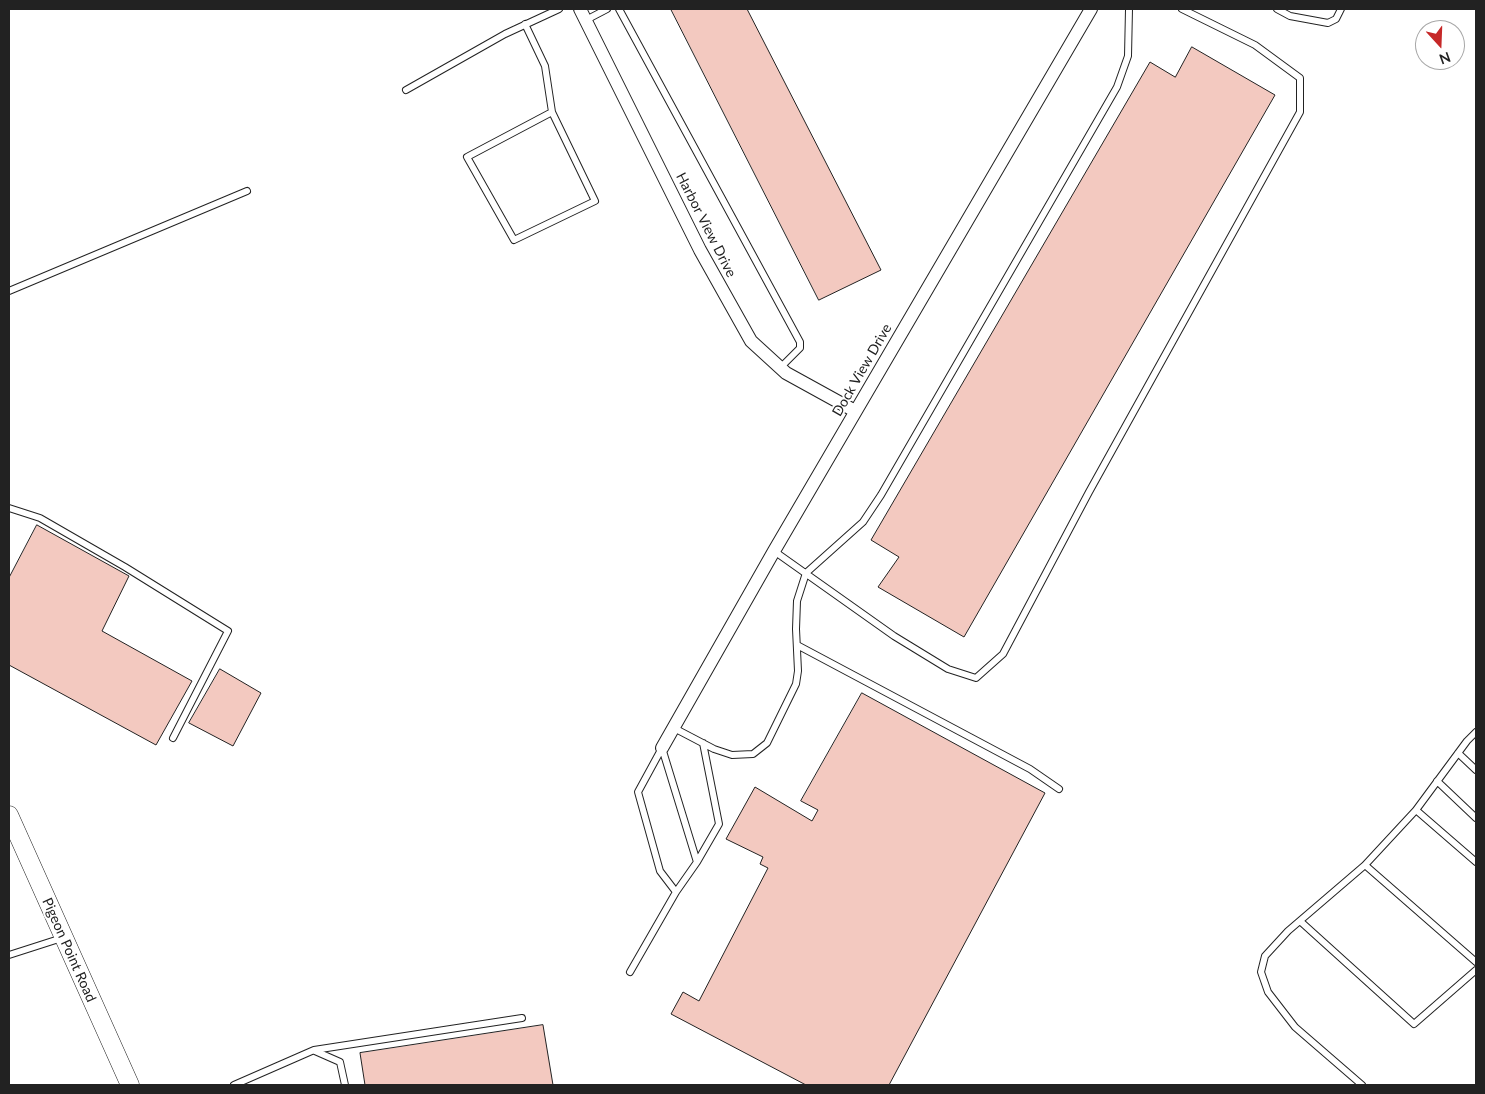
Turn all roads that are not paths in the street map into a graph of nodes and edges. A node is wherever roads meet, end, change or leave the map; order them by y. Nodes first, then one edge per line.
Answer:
1 (559, 9) edge
2 (607, 9) edge
3 (620, 9) edge
4 (1091, 9) edge
5 (1129, 9) edge
6 (1182, 9) edge
7 (1277, 9) edge
8 (1340, 9) edge
9 (583, 14) edge
10 (525, 24) junction
11 (406, 90) dead end
12 (552, 112) junction
13 (247, 191) dead end
14 (9, 291) edge
15 (780, 368) junction
16 (855, 411) junction
17 (9, 508) edge
18 (774, 551) junction
19 (806, 573) junction
20 (797, 645) junction
21 (672, 727) junction
22 (1476, 732) edge
23 (173, 738) dead end
24 (703, 743) junction
25 (662, 748) junction
26 (1458, 753) junction
27 (1476, 770) edge
28 (1437, 781) junction
29 (1059, 789) dead end
30 (1416, 810) junction
31 (9, 815) edge
32 (1476, 818) edge
33 (696, 862) junction
34 (1476, 862) edge
35 (1365, 865) junction
36 (676, 892) junction
37 (1300, 921) junction
38 (64, 937) junction
39 (9, 955) edge
40 (1476, 962) edge
41 (1476, 970) edge
42 (630, 972) dead end
43 (522, 1018) dead end
44 (314, 1050) junction
45 (130, 1085) edge
46 (234, 1085) edge
47 (345, 1085) edge
48 (1362, 1085) edge

1 - 10 lane
2 - 9 lane
3 - 15 lane
4 - 16 street, Dock View Drive
5 - 19 lane
6 - 19 lane
7 - 8 lane
9 - 15 street, Harbor View Drive
10 - 11 lane
10 - 12 lane
12 - 12 lane
13 - 14 lane
15 - 16 street, Harbor View Drive
16 - 18 street, Dock View Drive
17 - 23 lane
18 - 19 lane
18 - 21 street, Dock View Drive
19 - 20 lane
20 - 24 lane
20 - 29 lane
21 - 24 lane
21 - 25 street, Dock View Drive
22 - 26 lane
24 - 33 lane
25 - 33 lane
25 - 36 lane
26 - 27 lane
26 - 28 lane
28 - 30 lane
28 - 32 lane
30 - 34 lane
30 - 35 lane
31 - 38 street, Pigeon Point Road
33 - 36 lane
35 - 37 lane
35 - 40 lane
36 - 42 lane
37 - 41 lane
37 - 48 lane
38 - 39 lane
38 - 45 street, Pigeon Point Road
43 - 44 lane
44 - 46 lane
44 - 47 lane

